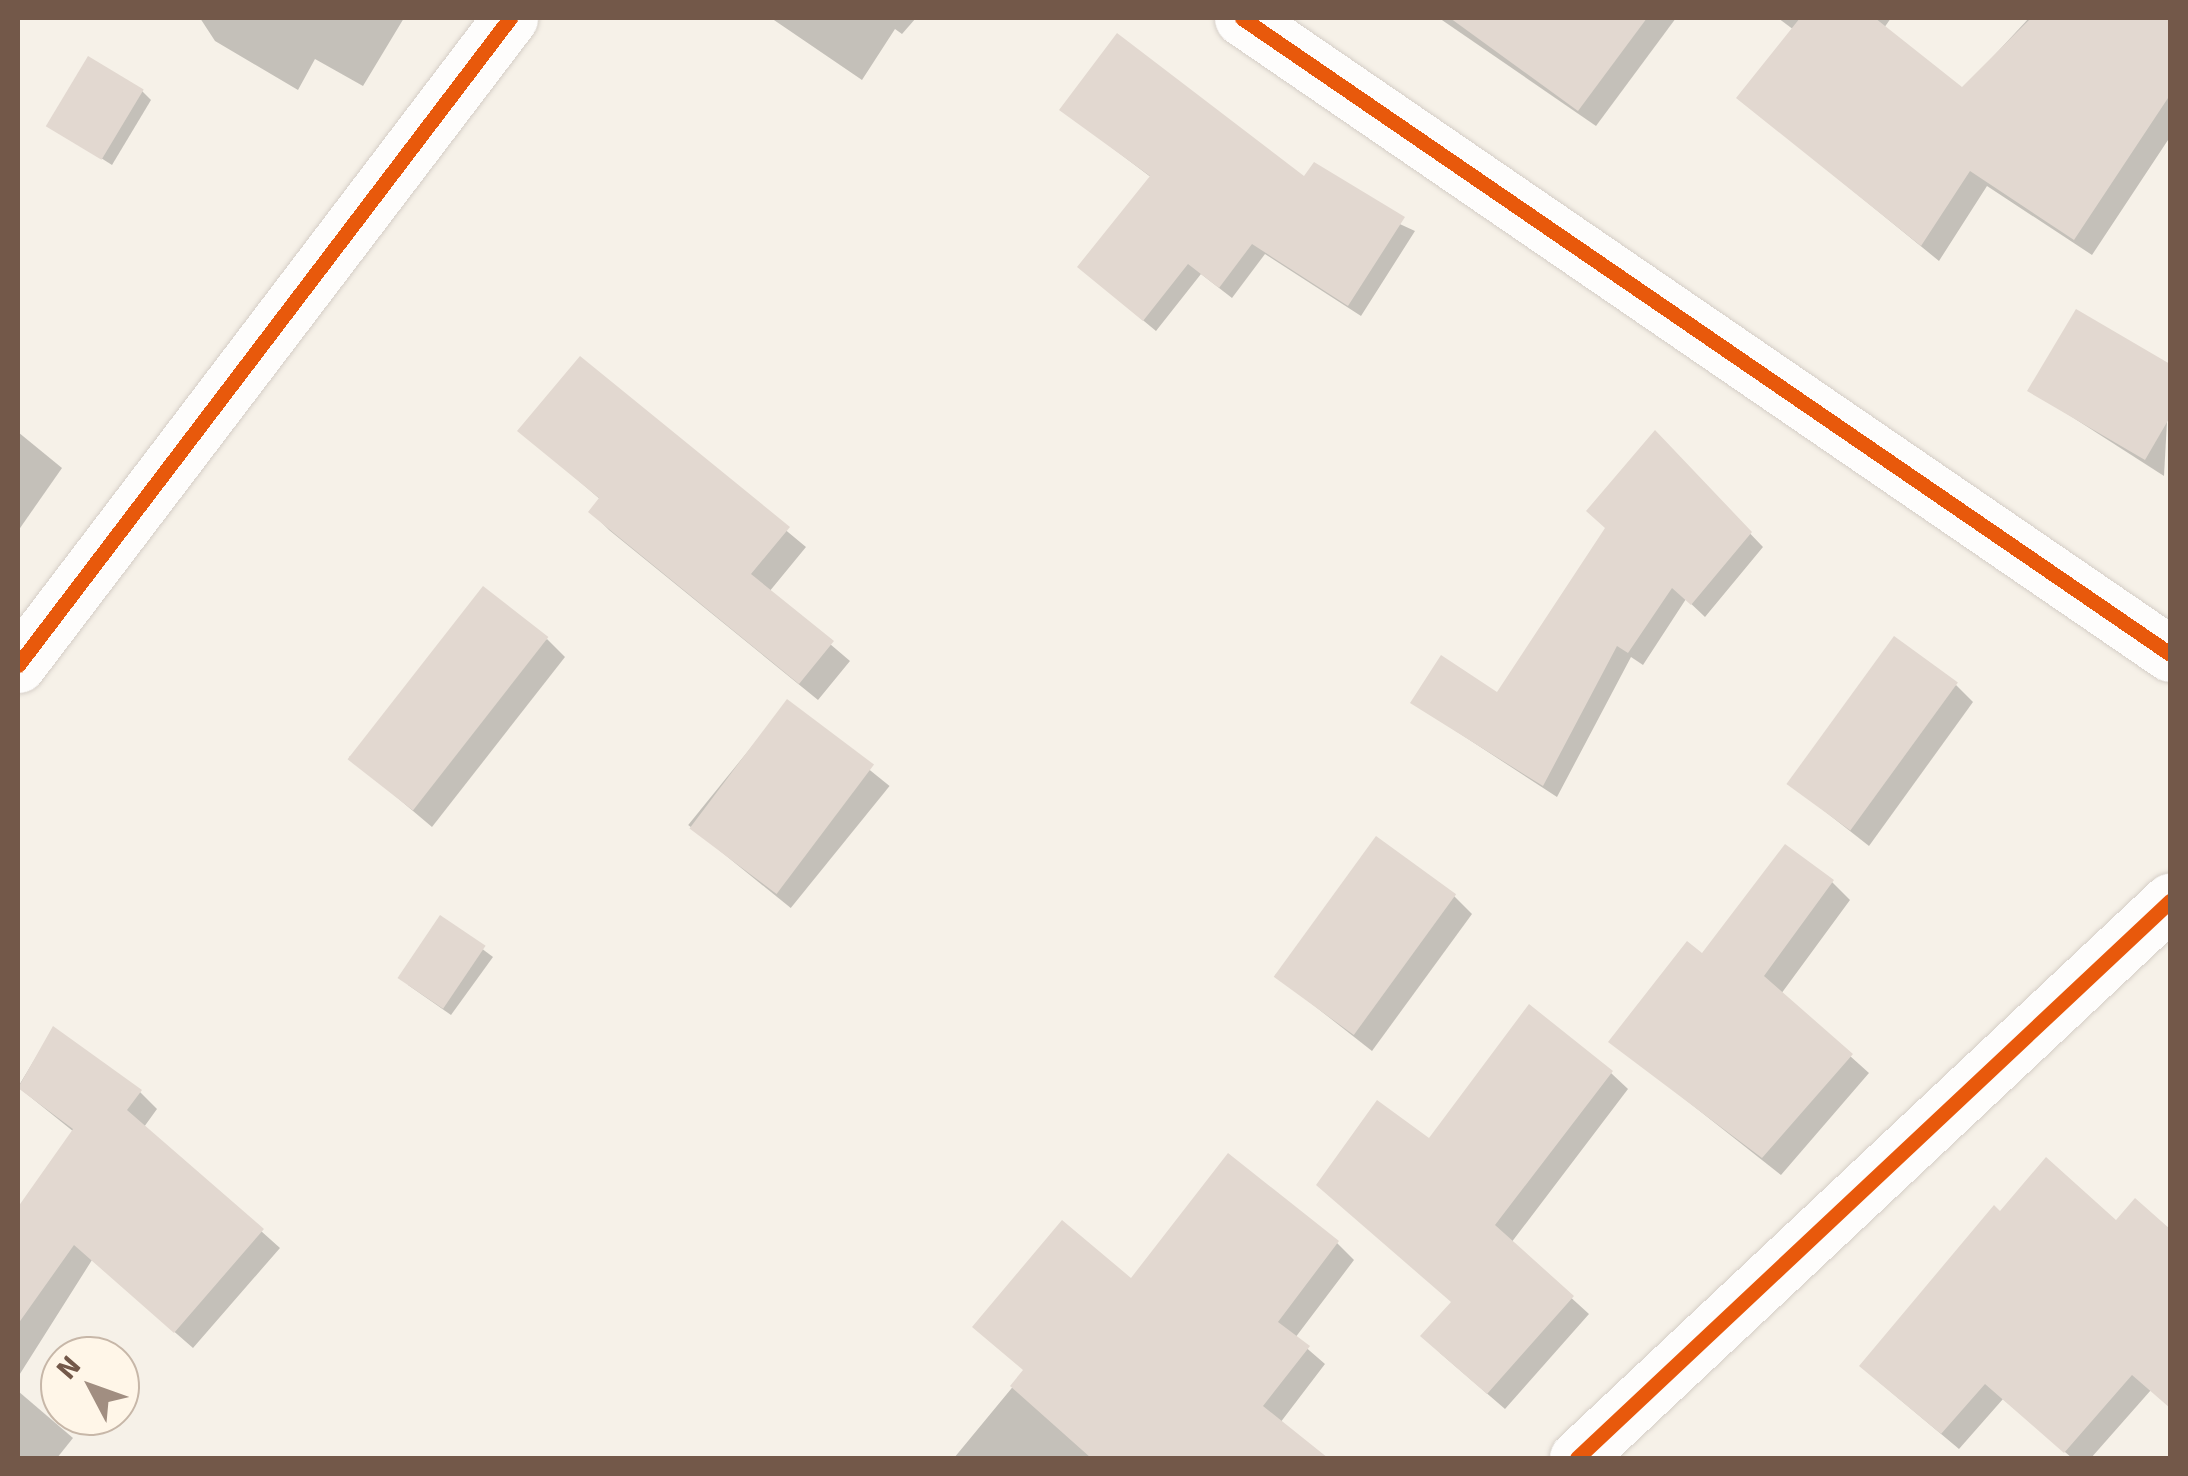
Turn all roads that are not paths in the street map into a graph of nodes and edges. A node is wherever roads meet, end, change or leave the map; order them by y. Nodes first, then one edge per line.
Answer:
1 (510, 18) edge
2 (1242, 18) edge
3 (2170, 654) edge
4 (18, 665) edge
5 (2170, 901) edge
6 (1577, 1458) edge

1 - 4 street
2 - 3 street
5 - 6 street

